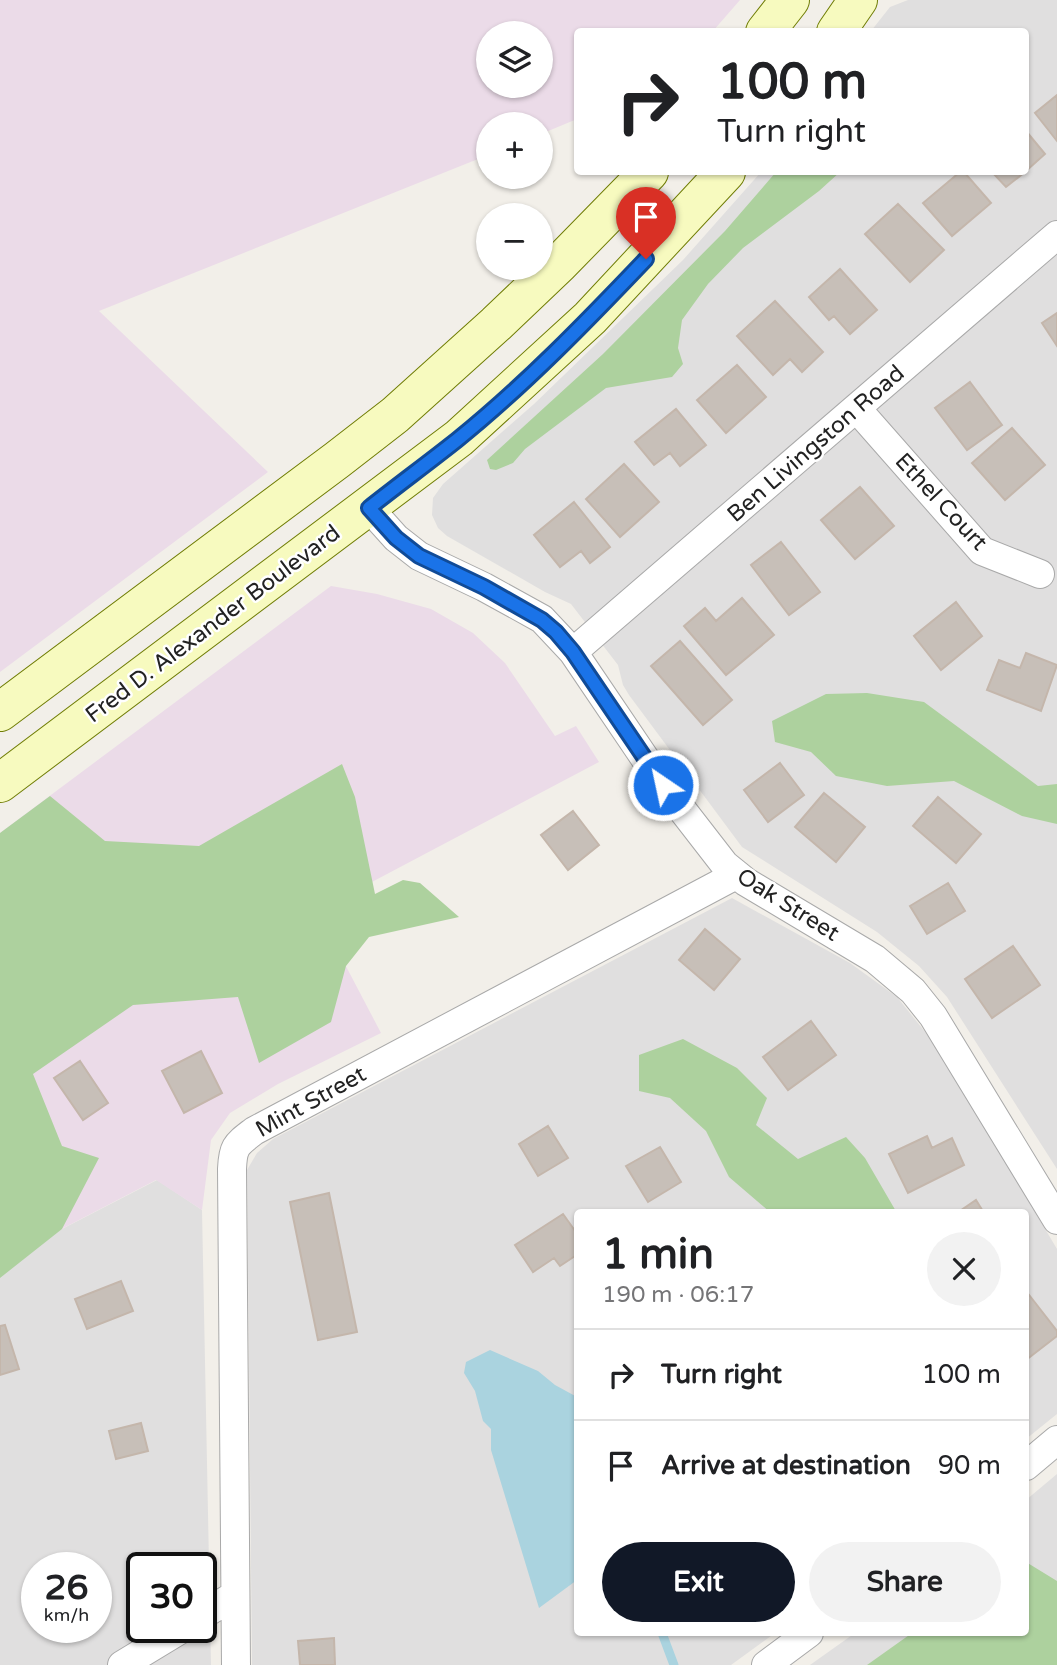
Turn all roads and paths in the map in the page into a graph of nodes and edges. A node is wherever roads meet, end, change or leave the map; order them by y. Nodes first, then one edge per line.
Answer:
1 (790, 0) edge
2 (858, 0) edge
3 (768, 28) edge
4 (839, 28) edge
5 (646, 175) edge
6 (723, 175) edge
7 (1057, 235) edge
8 (857, 409) junction
9 (369, 508) junction
10 (1040, 574) dead end
11 (573, 652) junction
12 (0, 712) edge
13 (0, 783) edge
14 (736, 875) junction
15 (1057, 1220) edge
16 (1057, 1440) edge
17 (1029, 1463) edge
18 (235, 1595) junction
19 (217, 1606) edge
20 (806, 1636) edge
21 (158, 1643) edge
22 (122, 1665) edge
23 (236, 1665) edge
24 (766, 1665) edge

1 - 3 main road
2 - 4 main road
5 - 12 main road
6 - 9 main road, Fred D. Alexander Boulevard
7 - 8 street, Ben Livingston Road
8 - 10 street, Ethel Court
8 - 11 street, Ben Livingston Road
9 - 11 street, Oak Street
9 - 13 main road, Fred D. Alexander Boulevard
11 - 14 street, Oak Street
14 - 15 street, Oak Street
14 - 18 street, Mint Street
16 - 17 street
18 - 19 street
18 - 23 street, Mint Street
20 - 24 street
21 - 22 street

